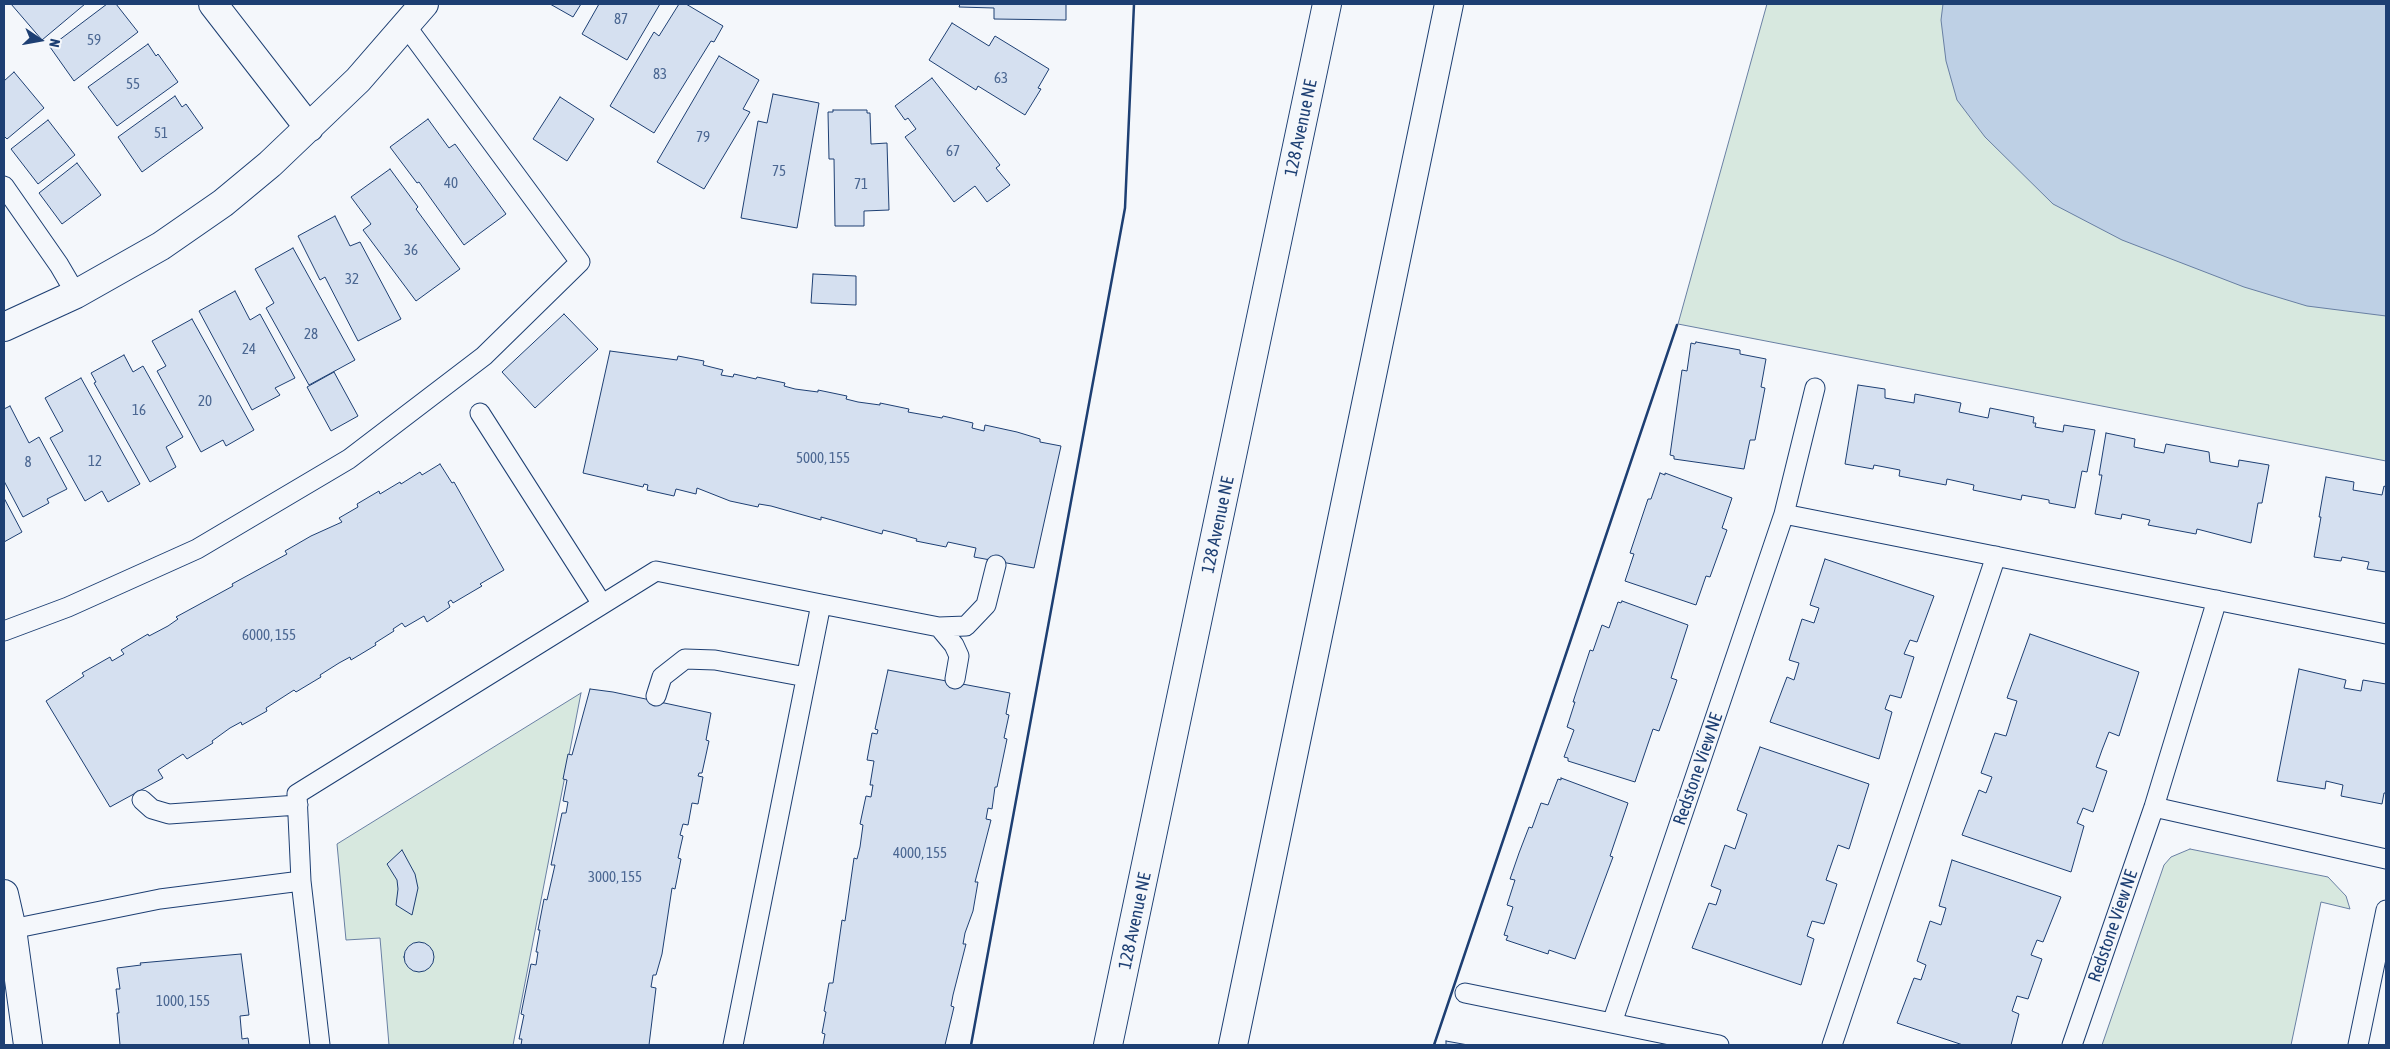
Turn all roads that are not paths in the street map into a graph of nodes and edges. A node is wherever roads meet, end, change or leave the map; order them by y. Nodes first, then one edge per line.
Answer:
1 (213, 4) edge
2 (424, 4) edge
3 (1327, 4) edge
4 (1449, 4) edge
5 (406, 26) junction
6 (309, 128) junction
7 (4, 186) edge
8 (76, 294) junction
9 (4, 327) edge
10 (1815, 388) dead end
11 (480, 413) dead end
12 (1784, 514) junction
13 (1996, 556) junction
14 (996, 565) dead end
15 (2217, 600) junction
16 (602, 604) junction
17 (821, 604) junction
18 (938, 627) junction
19 (4, 632) edge
20 (2386, 634) edge
21 (806, 677) junction
22 (955, 680) dead end
23 (656, 696) dead end
24 (142, 800) dead end
25 (298, 805) junction
26 (2154, 807) junction
27 (1151, 849) junction
28 (2386, 858) edge
29 (301, 881) junction
30 (4, 894) edge
31 (2386, 910) edge
32 (12, 929) junction
33 (1465, 993) dead end
34 (1612, 1023) junction
35 (28, 1045) edge
36 (320, 1045) edge
37 (733, 1045) edge
38 (1108, 1045) edge
39 (1121, 1045) edge
40 (1232, 1045) edge
41 (1719, 1045) edge
42 (1832, 1045) edge
43 (2072, 1045) edge
44 (2358, 1045) edge

1 - 6 main road
2 - 5 main road
3 - 27 main road, 128 Avenue NE
4 - 40 main road
5 - 6 main road
5 - 19 lane
6 - 8 main road
7 - 8 lane
8 - 9 main road
10 - 12 lane, Redstone View NE
11 - 16 lane
12 - 13 lane
12 - 34 lane, Redstone View NE
13 - 15 lane
13 - 42 lane
14 - 18 lane
15 - 20 lane
15 - 26 lane, Redstone View NE
16 - 17 lane
16 - 25 lane
17 - 18 lane
17 - 21 lane
18 - 22 lane
21 - 23 lane
21 - 37 lane
24 - 25 lane
25 - 29 lane
26 - 28 lane
26 - 43 lane, Redstone View NE
27 - 38 main road, 128 Avenue NE
27 - 39 main road
29 - 32 lane
29 - 36 lane
30 - 32 main road
31 - 44 lane
32 - 35 main road
33 - 34 lane
34 - 41 lane

